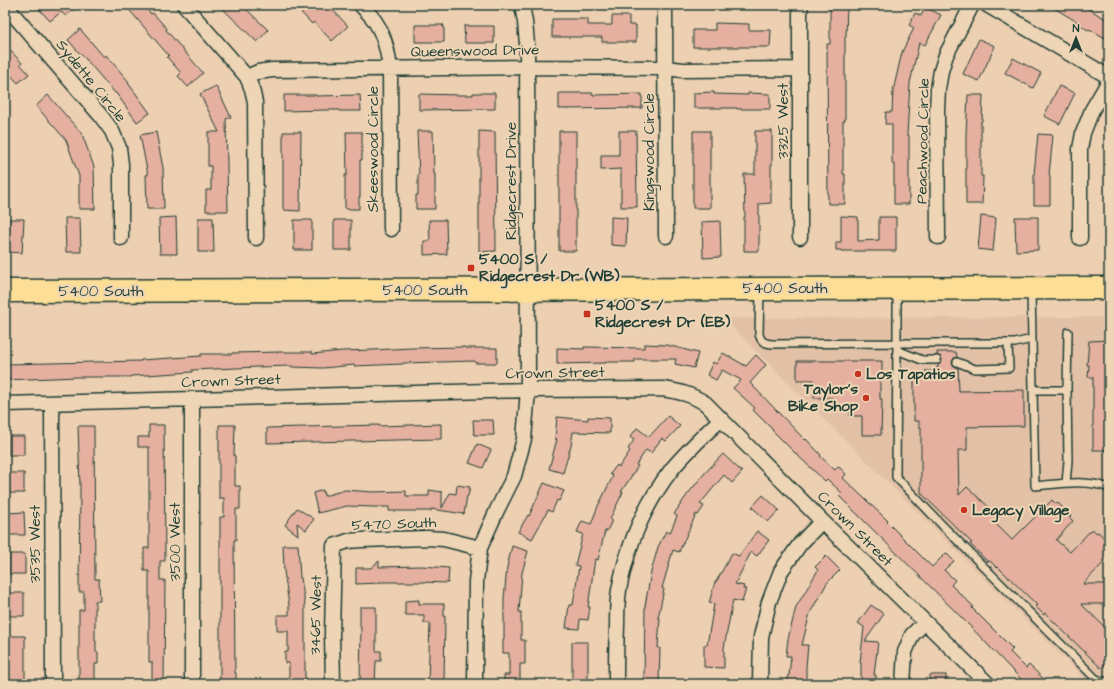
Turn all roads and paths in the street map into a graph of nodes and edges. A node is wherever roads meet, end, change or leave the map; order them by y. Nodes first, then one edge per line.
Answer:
1 (5, 5) edge
2 (184, 5) edge
3 (361, 5) edge
4 (522, 5) edge
5 (665, 5) edge
6 (801, 5) edge
7 (972, 5) edge
8 (987, 5) edge
9 (527, 67) junction
10 (665, 68) junction
11 (390, 69) junction
12 (800, 69) junction
13 (247, 77) junction
14 (1109, 77) edge
15 (1109, 81) edge
16 (391, 229) dead end
17 (666, 236) dead end
18 (800, 237) dead end
19 (938, 237) dead end
20 (121, 238) dead end
21 (256, 238) dead end
22 (1080, 238) dead end
23 (760, 288) junction
24 (897, 288) junction
25 (1030, 288) junction
26 (1109, 288) edge
27 (528, 289) junction
28 (5, 291) edge
29 (1068, 332) dead end
30 (1032, 339) junction
31 (1008, 343) junction
32 (897, 347) junction
33 (937, 360) dead end
34 (957, 362) dead end
35 (528, 390) junction
36 (1033, 390) junction
37 (1067, 390) junction
38 (192, 399) junction
39 (52, 403) junction
40 (5, 404) edge
41 (721, 419) junction
42 (1066, 483) junction
43 (1109, 488) edge
44 (822, 520) junction
45 (334, 546) joint
46 (480, 548) junction
47 (925, 622) junction
48 (1109, 681) edge
49 (52, 684) edge
50 (192, 684) edge
51 (333, 684) edge
52 (475, 684) edge
53 (616, 684) edge
54 (760, 684) edge
55 (904, 684) edge
56 (988, 684) edge

1 - 20 street, Sydette Circle
2 - 13 street
3 - 11 street, Skeeswood Circle
4 - 9 street, Ridgecrest Drive
5 - 10 street, Kingswood Circle
6 - 12 street, 3325 West
7 - 19 street, Peachwood Circle
8 - 14 street
9 - 10 street, Queenswood Drive
9 - 11 street, Queenswood Drive
9 - 27 street, Ridgecrest Drive
10 - 12 street, Queenswood Drive
10 - 17 street, Kingswood Circle
11 - 13 street, Queenswood Drive
11 - 16 street, Skeeswood Circle
12 - 18 street, 3325 West
13 - 21 street
15 - 22 street
23 - 24 main road, 5400 South
23 - 27 main road, 5400 South
23 - 32 lane
24 - 25 main road, 5400 South
24 - 32 lane
25 - 26 main road, 5400 South
25 - 30 lane
27 - 28 main road, 5400 South
27 - 35 street, Ridgecrest Drive
29 - 37 lane
30 - 31 lane
30 - 36 lane
31 - 32 lane
31 - 34 lane
32 - 33 lane
32 - 48 lane
35 - 38 street, Crown Street
35 - 41 street, Crown Street
35 - 46 street, Ridgecrest Drive
36 - 37 lane
36 - 42 lane
37 - 42 lane
38 - 39 street, Crown Street
38 - 50 street, 3500 West
39 - 40 street, Crown Street
39 - 49 street, 3535 West
41 - 44 street, Crown Street
41 - 53 street
42 - 43 lane
44 - 47 street, Crown Street
44 - 54 street
45 - 46 street, 5470 South
45 - 51 street, 3465 West
46 - 52 street, Ridgecrest Drive
47 - 55 street
47 - 56 street, Crown Street

